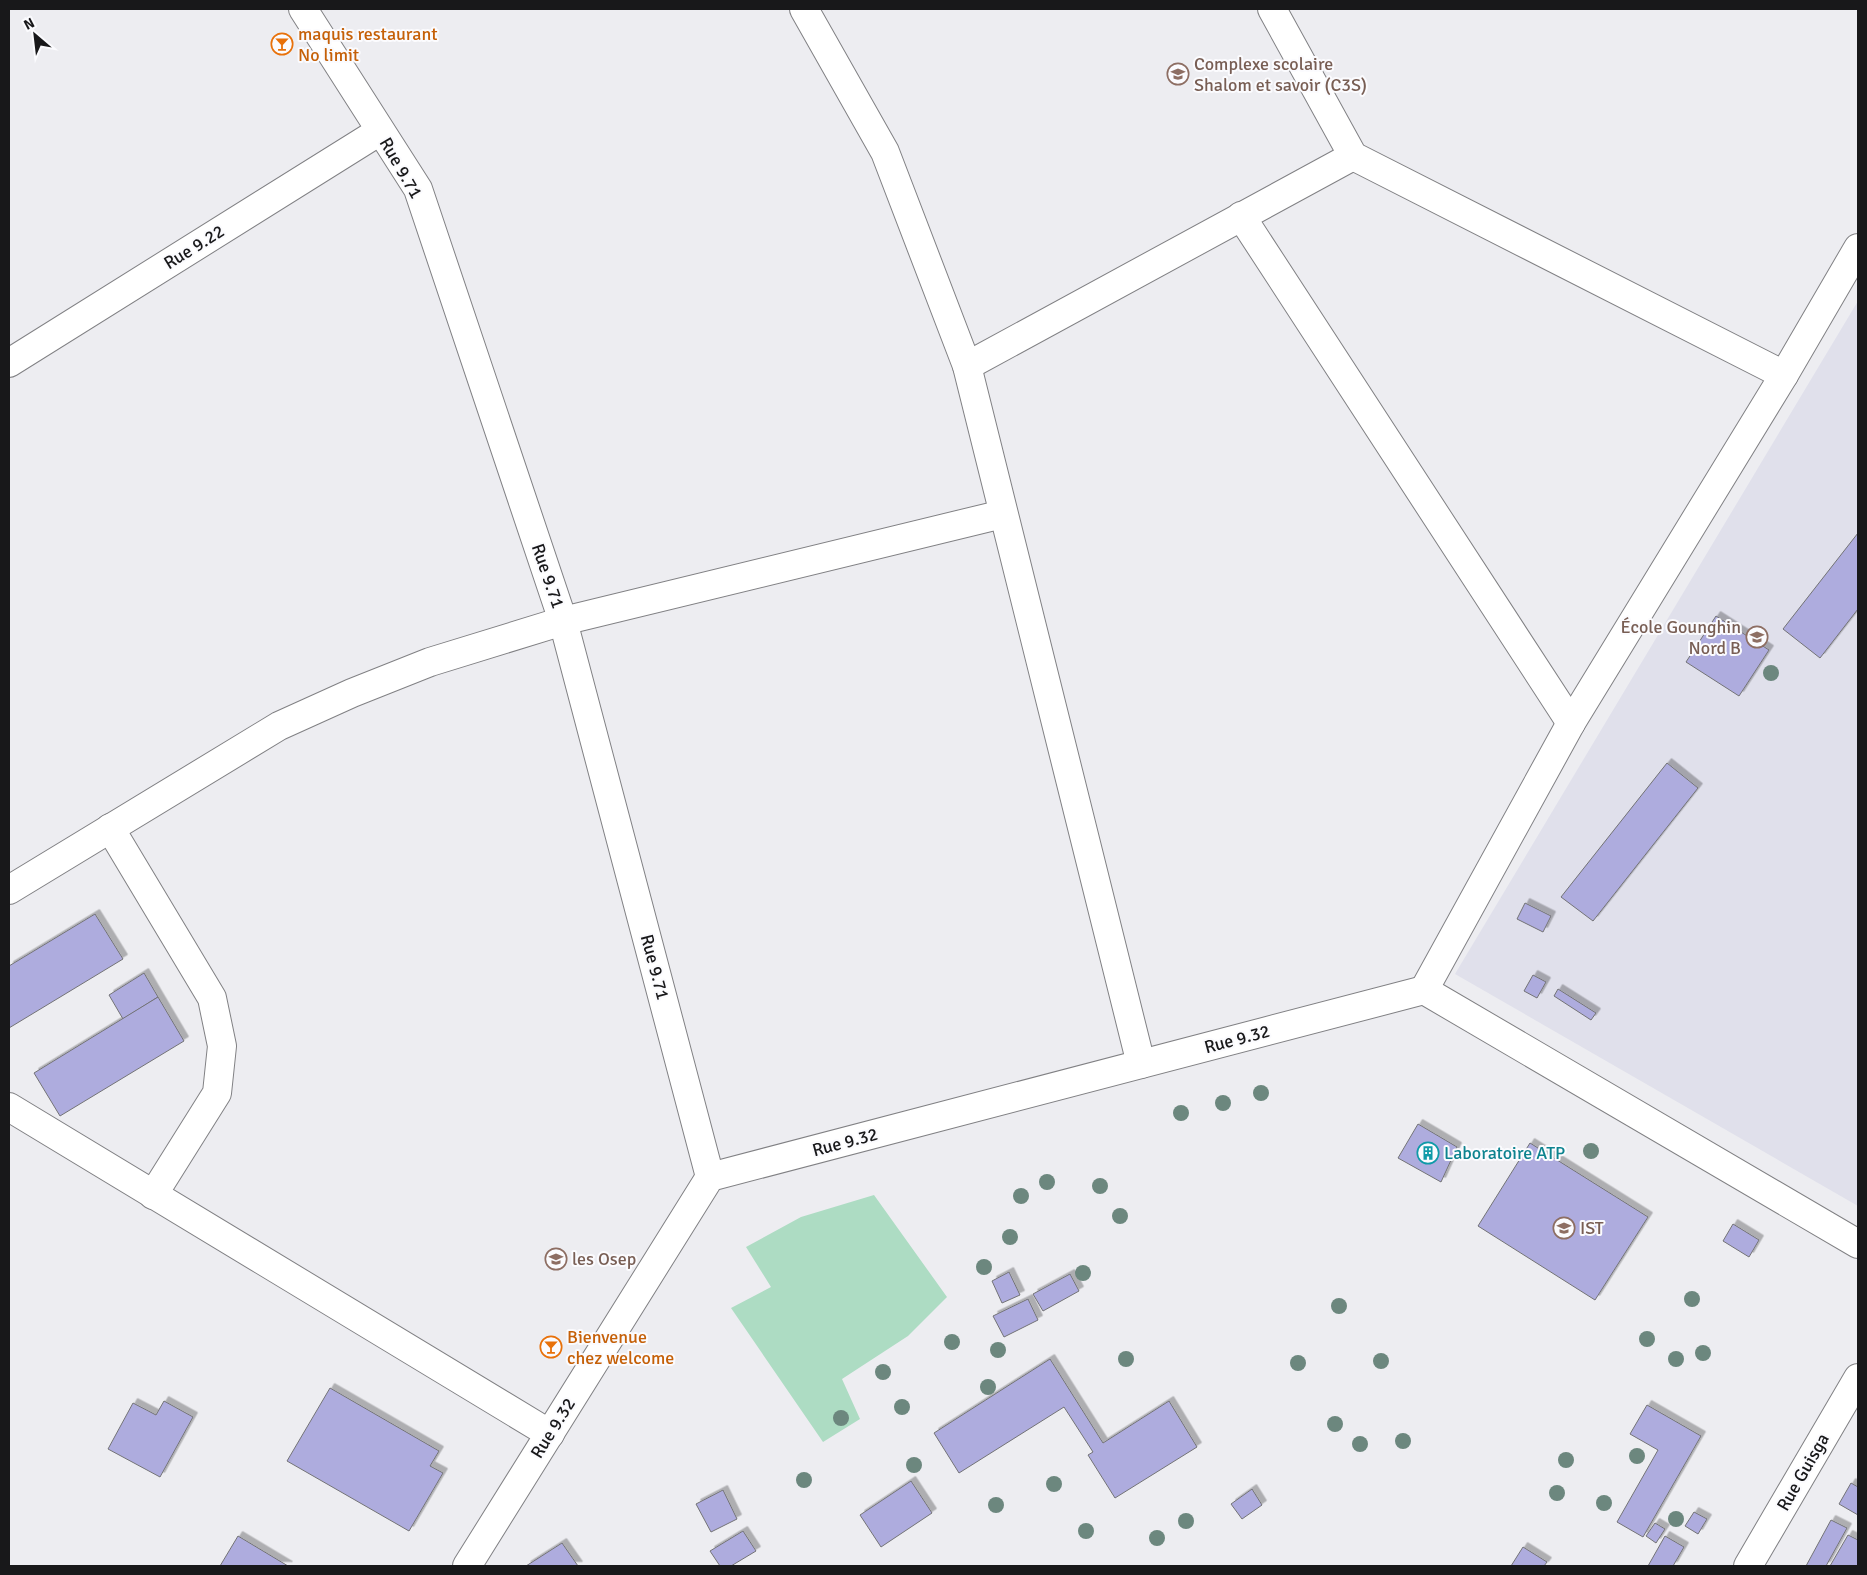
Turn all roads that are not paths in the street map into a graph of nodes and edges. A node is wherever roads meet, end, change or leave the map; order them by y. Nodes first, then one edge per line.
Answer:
1 (303, 9) edge
2 (804, 9) edge
3 (1272, 9) edge
4 (380, 132) junction
5 (1353, 156) junction
6 (1241, 216) junction
7 (1858, 248) edge
8 (9, 363) edge
9 (967, 366) junction
10 (1784, 375) junction
11 (1003, 514) junction
12 (563, 621) junction
13 (1571, 723) junction
14 (110, 828) junction
15 (9, 890) edge
16 (1424, 990) junction
17 (1141, 1064) junction
18 (9, 1109) edge
19 (710, 1177) junction
20 (153, 1196) junction
21 (1858, 1244) edge
22 (1858, 1378) edge
23 (550, 1434) junction
24 (467, 1566) edge
25 (1748, 1566) edge

1 - 4 street, Rue 9.71
2 - 9 street
3 - 5 street
4 - 8 street, Rue 9.22
4 - 12 street, Rue 9.71
5 - 6 street
5 - 10 street
6 - 9 street
6 - 13 street
7 - 10 street
9 - 11 street
10 - 13 street
11 - 12 street
11 - 17 street
12 - 14 street
12 - 19 street, Rue 9.71
13 - 16 street
14 - 15 street
14 - 20 street
16 - 17 street, Rue 9.32
16 - 21 street
17 - 19 street, Rue 9.32
18 - 20 street
19 - 23 street, Rue 9.32
20 - 23 street
22 - 25 street, Rue Guisga
23 - 24 street, Rue 9.32

